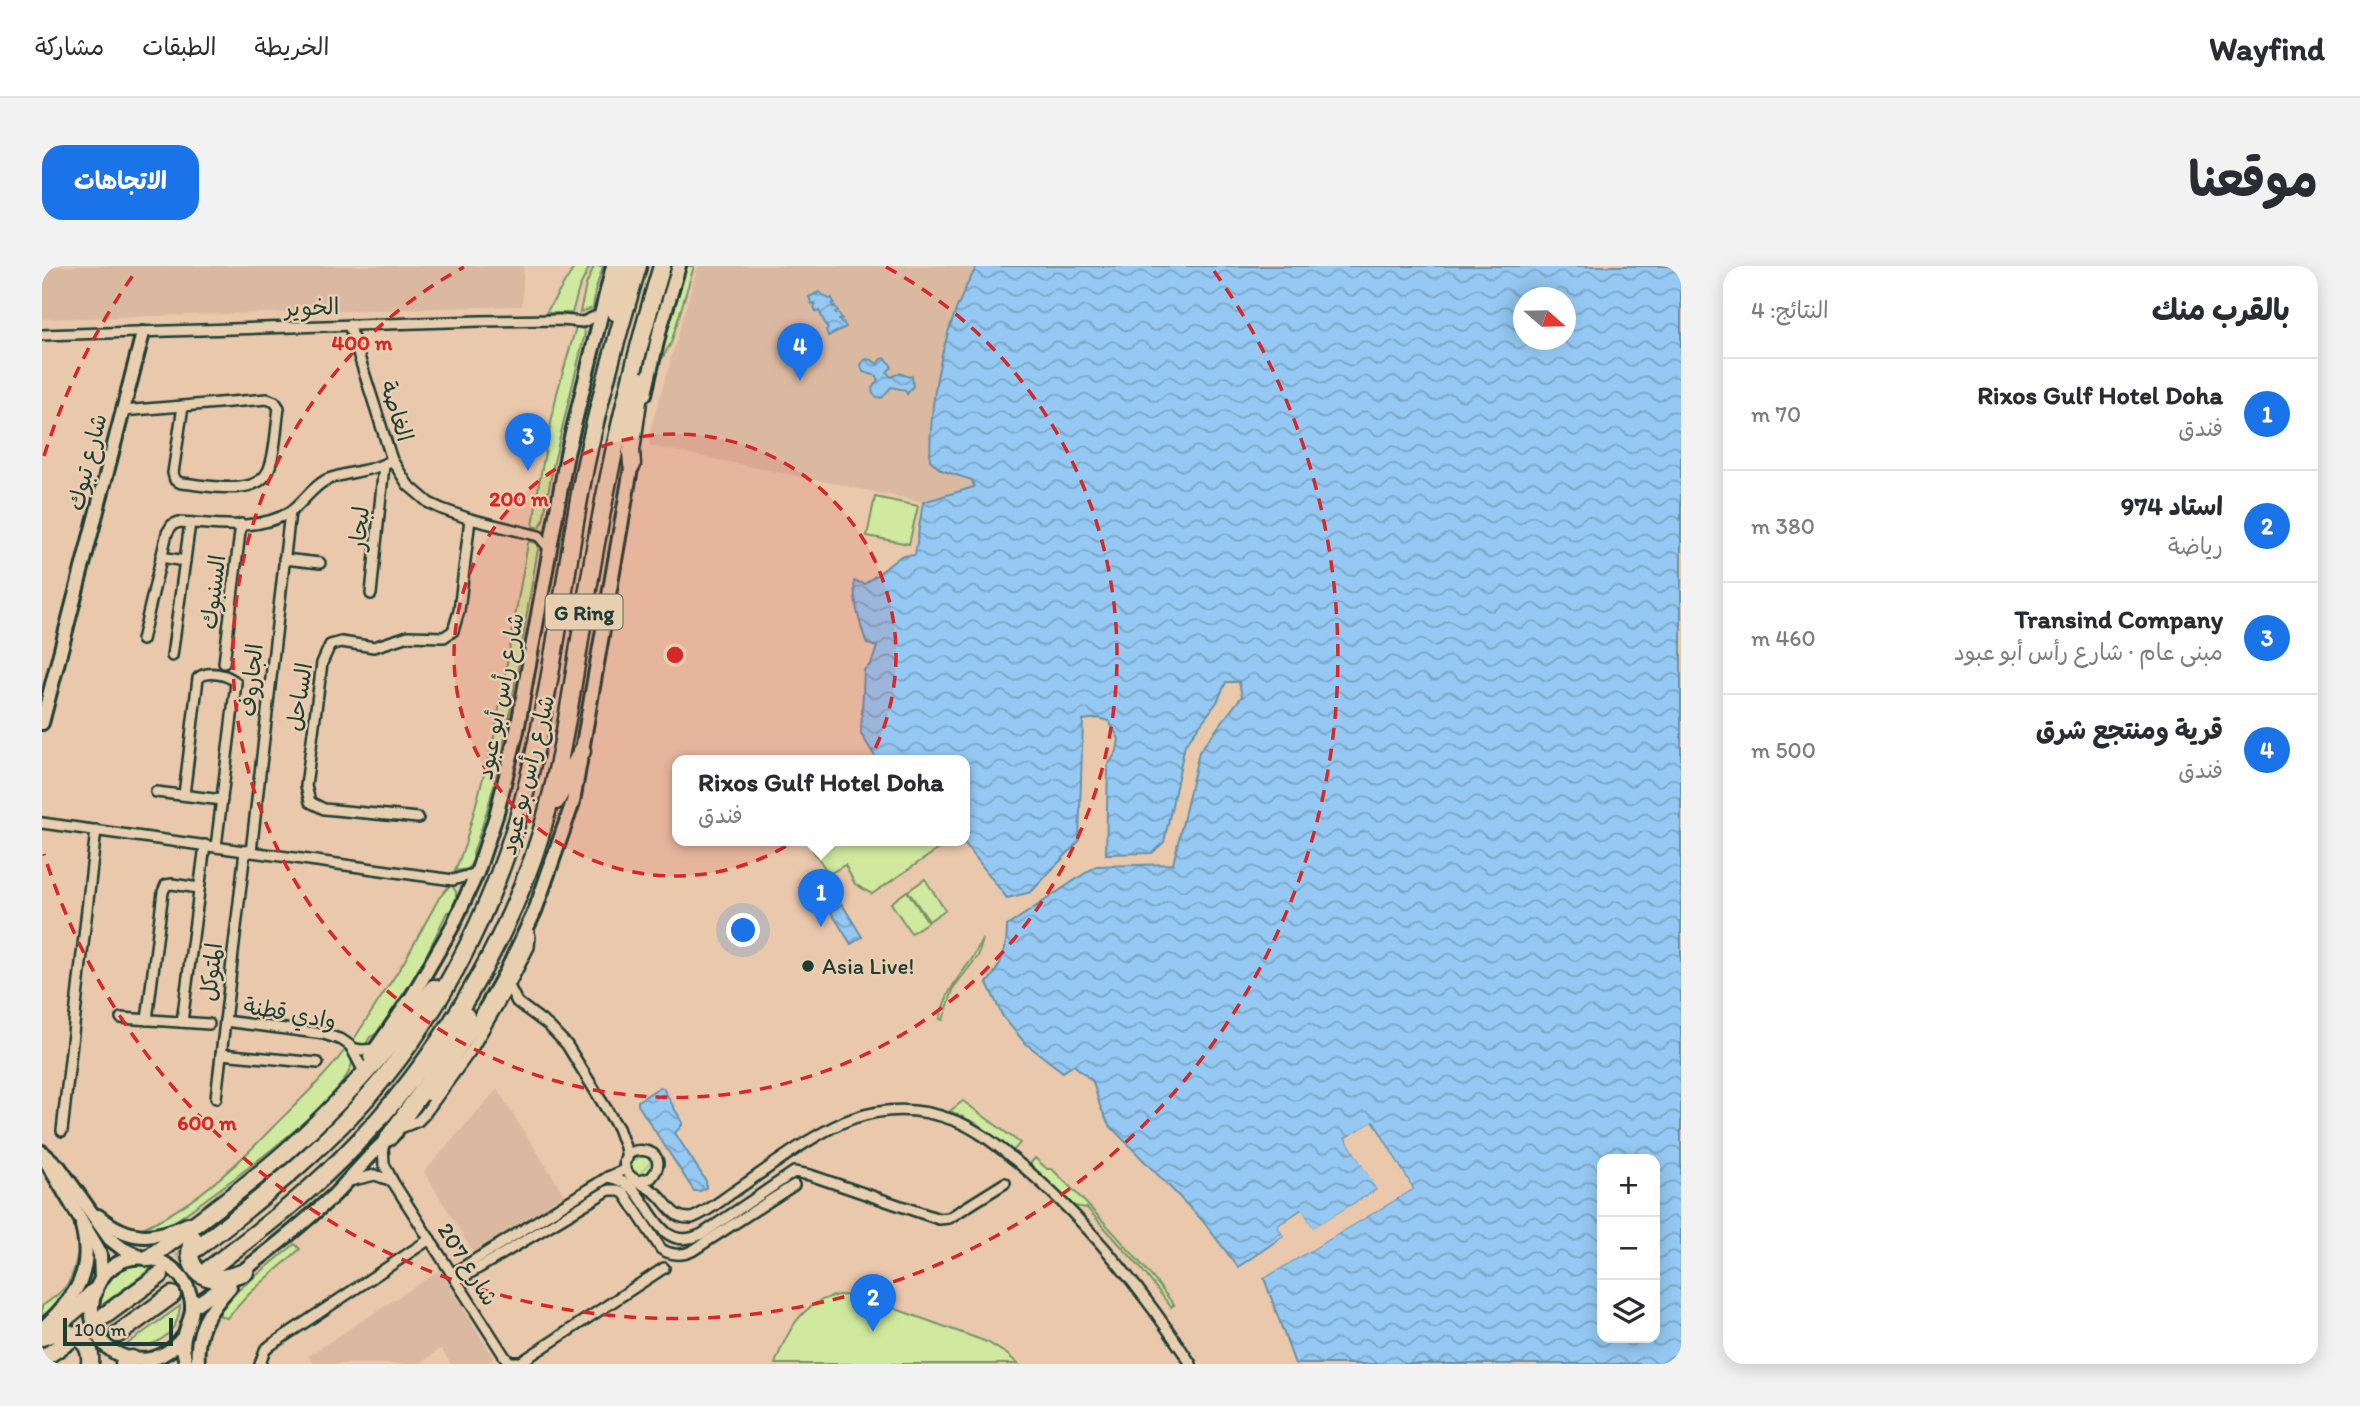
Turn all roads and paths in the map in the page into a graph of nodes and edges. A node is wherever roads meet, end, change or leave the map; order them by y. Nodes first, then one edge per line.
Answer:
1 (613, 266) edge
2 (623, 266) edge
3 (629, 266) edge
4 (638, 266) edge
5 (679, 266) edge
6 (659, 274) edge
7 (607, 319) junction
8 (583, 322) junction
9 (349, 325) junction
10 (143, 333) junction
11 (42, 335) edge
12 (596, 335) junction
13 (610, 362) junction
14 (183, 405) junction
15 (122, 411) junction
16 (388, 462) junction
17 (632, 465) junction
18 (290, 512) junction
19 (470, 519) junction
20 (190, 523) junction
21 (241, 524) junction
22 (554, 527) junction
23 (538, 536) junction
24 (550, 550) junction
25 (161, 557) junction
26 (284, 559) junction
27 (185, 561) junction
28 (320, 563) dead end
29 (372, 594) dead end
30 (142, 640) dead end
31 (172, 656) dead end
32 (224, 663) dead end
33 (42, 723) edge
34 (582, 751) junction
35 (156, 792) dead end
36 (184, 795) junction
37 (222, 800) junction
38 (418, 818) dead end
39 (42, 823) edge
40 (542, 828) junction
41 (96, 830) junction
42 (205, 845) junction
43 (216, 847) junction
44 (248, 851) junction
45 (477, 873) junction
46 (453, 880) junction
47 (199, 888) junction
48 (467, 897) junction
49 (527, 926) junction
50 (472, 935) junction
51 (499, 938) junction
52 (509, 986) junction
53 (497, 1008) junction
54 (524, 1009) junction
55 (121, 1018) dead end
56 (147, 1020) junction
57 (225, 1021) junction
58 (182, 1022) junction
59 (209, 1024) dead end
60 (347, 1044) junction
61 (377, 1049) junction
62 (221, 1054) junction
63 (318, 1063) dead end
64 (362, 1068) junction
65 (216, 1098) dead end
66 (341, 1099) junction
67 (403, 1126) junction
68 (618, 1128) junction
69 (62, 1131) dead end
70 (386, 1141) junction
71 (643, 1149) junction
72 (42, 1153) edge
73 (625, 1171) junction
74 (655, 1173) junction
75 (348, 1181) junction
76 (638, 1181) junction
77 (393, 1182) junction
78 (1005, 1183) dead end
79 (794, 1185) dead end
80 (662, 1199) junction
81 (74, 1206) junction
82 (90, 1209) junction
83 (210, 1213) junction
84 (430, 1239) junction
85 (197, 1248) tunnel mouth
86 (145, 1258) junction
87 (664, 1268) dead end
88 (209, 1269) dead end
89 (245, 1272) junction
90 (160, 1275) tunnel mouth
91 (454, 1278) junction
92 (97, 1285) junction
93 (173, 1295) dead end
94 (192, 1307) junction
95 (104, 1316) dead end
96 (42, 1329) edge
97 (118, 1334) dead end
98 (184, 1336) junction
99 (42, 1337) edge
100 (70, 1340) dead end
101 (42, 1359) edge
102 (128, 1361) edge
103 (156, 1361) edge
104 (84, 1362) edge
105 (513, 1363) edge
106 (187, 1364) edge
107 (198, 1364) edge
108 (260, 1364) edge
109 (1191, 1364) edge

1 - 7 street, شارع رأس أبو عبود
2 - 7 highway
3 - 7 highway
4 - 13 highway, شارع رأس بو عبود
5 - 17 street
6 - 17 highway
6 - 40 highway, شارع رأس بو عبود / G Ring
7 - 8 street, الخوير
7 - 12 street, شارع رأس أبو عبود
7 - 13 highway
8 - 9 street, الخوير
8 - 12 street
9 - 10 street, الخوير
9 - 16 street, الغاصة
10 - 11 street, الخوير
10 - 15 street, شارع تبوك
12 - 22 street, شارع رأس أبو عبود
13 - 50 highway, شارع رأس بو عبود / G Ring
14 - 14 street
14 - 15 street
15 - 33 street, شارع تبوك
16 - 18 street, الغاصة
16 - 19 street
16 - 29 street, لبحار
17 - 34 street
18 - 21 street, الغاصة
18 - 26 street, الجاروف
19 - 23 street
19 - 38 street, الساحل
20 - 21 street, الغاصة
20 - 25 street
20 - 27 street
21 - 32 street, السنبوك
22 - 23 street
22 - 24 street, شارع رأس أبو عبود
23 - 24 street
24 - 45 street, شارع رأس أبو عبود
25 - 27 street
25 - 30 street
26 - 28 street
26 - 44 street, الجاروف
27 - 31 street
34 - 40 highway
34 - 49 street
35 - 36 street
36 - 37 street
36 - 37 street
37 - 43 street
39 - 41 street
40 - 51 highway, شارع رأس بو عبود / G Ring
41 - 42 street
41 - 69 street
42 - 43 street
42 - 47 street
43 - 44 street
44 - 46 street
44 - 57 street, المتوكل
45 - 46 street
45 - 48 street, شارع رأس أبو عبود
46 - 48 street
47 - 56 street
47 - 58 street
48 - 61 street, شارع رأس أبو عبود
49 - 52 street
49 - 67 street
50 - 66 highway
50 - 85 highway, شارع رأس بو عبود / G Ring
51 - 70 highway
51 - 88 highway, شارع رأس بو عبود / G Ring
52 - 53 street
52 - 54 street
53 - 54 street
53 - 67 street
54 - 68 street
55 - 56 street
56 - 58 street
57 - 60 street, وادي قطنة
57 - 62 street, المتوكل
58 - 59 street
60 - 61 street, وادي قطنة
60 - 64 street, وادي قطنة
61 - 64 street, شارع رأس أبو عبود
62 - 63 street
62 - 65 street, المتوكل
64 - 66 street, شارع رأس أبو عبود
66 - 83 highway
67 - 70 street
68 - 71 street
68 - 73 street
70 - 75 street
70 - 77 street
71 - 73 street
71 - 74 street
72 - 81 street
72 - 82 street
73 - 76 street
73 - 78 street
73 - 91 street
74 - 76 street
74 - 80 street
75 - 77 street
75 - 89 street
76 - 80 street
77 - 84 street, شارع 207
79 - 91 street
80 - 109 street
81 - 92 street
81 - 96 street
82 - 83 street
82 - 86 street
83 - 86 highway
83 - 89 highway
84 - 91 street, شارع 207
84 - 108 street
86 - 92 street
86 - 94 street
87 - 105 street
89 - 94 street
89 - 107 street
90 - 95 highway
91 - 105 street, شارع 207
92 - 99 highway
92 - 102 street
93 - 97 highway
94 - 98 street
98 - 103 street
98 - 106 street
99 - 104 highway
100 - 101 highway
102 - 103 street

